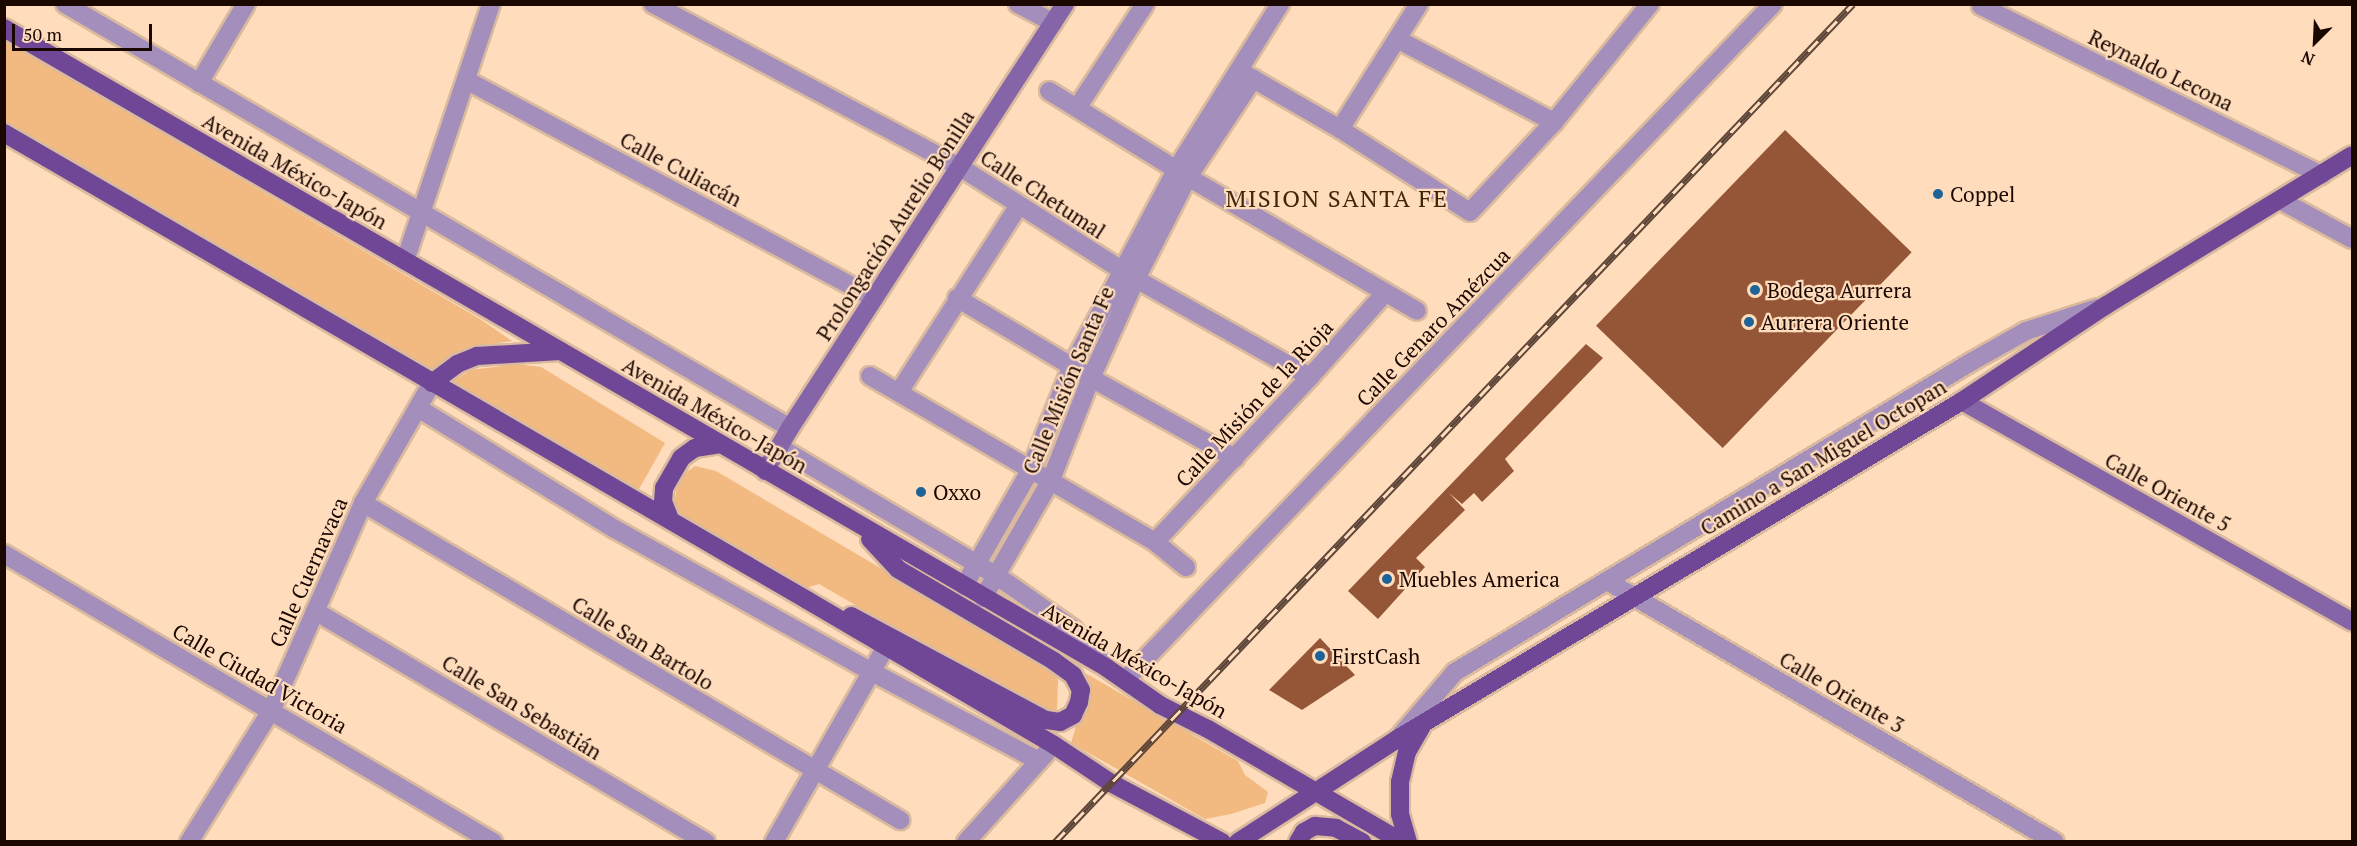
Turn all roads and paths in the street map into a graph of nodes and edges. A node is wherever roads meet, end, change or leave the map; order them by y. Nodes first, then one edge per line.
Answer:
1 (65, 4) edge
2 (246, 4) edge
3 (491, 4) edge
4 (653, 4) edge
5 (1018, 4) edge
6 (1065, 4) edge
7 (1145, 4) edge
8 (1280, 4) edge
9 (1419, 4) edge
10 (1650, 4) edge
11 (1773, 4) edge
12 (1981, 6) edge
13 (1053, 23) junction
14 (4, 28) edge
15 (1397, 39) junction
16 (1246, 75) junction
17 (466, 80) junction
18 (199, 83) junction
19 (1049, 91) dead end
20 (1077, 108) junction
21 (1554, 122) junction
22 (1340, 129) junction
23 (4, 133) edge
24 (2352, 155) edge
25 (960, 167) junction
26 (1182, 174) junction
27 (2321, 175) junction
28 (2280, 200) junction
29 (1019, 205) junction
30 (420, 213) junction
31 (2352, 239) edge
32 (405, 261) junction
33 (1130, 275) junction
34 (1385, 293) junction
35 (875, 298) junction
36 (957, 298) junction
37 (2105, 306) junction
38 (1417, 311) dead end
39 (560, 351) junction
40 (1072, 366) junction
41 (870, 376) dead end
42 (1310, 377) junction
43 (1091, 378) junction
44 (432, 383) junction
45 (899, 392) junction
46 (1962, 401) junction
47 (418, 408) junction
48 (790, 428) junction
49 (719, 444) junction
50 (779, 447) junction
51 (1234, 458) junction
52 (1031, 469) junction
53 (765, 471) junction
54 (1051, 480) junction
55 (363, 503) junction
56 (669, 519) junction
57 (856, 524) junction
58 (1155, 542) junction
59 (4, 554) edge
60 (976, 564) junction
61 (1186, 567) dead end
62 (997, 576) junction
63 (1607, 581) junction
64 (964, 586) junction
65 (1635, 597) junction
66 (983, 598) junction
67 (807, 600) junction
68 (315, 611) junction
69 (2352, 622) edge
70 (885, 648) junction
71 (1107, 668) junction
72 (872, 672) junction
73 (1125, 680) junction
74 (271, 711) junction
75 (1423, 723) junction
76 (1397, 739) junction
77 (1054, 745) junction
78 (1039, 761) junction
79 (816, 772) junction
80 (1313, 791) junction
81 (900, 820) dead end
82 (189, 842) edge
83 (493, 842) edge
84 (706, 842) edge
85 (774, 842) edge
86 (966, 842) edge
87 (1222, 842) edge
88 (1238, 842) edge
89 (1298, 842) edge
90 (1362, 842) edge
91 (1402, 842) edge
92 (1408, 842) edge
93 (2055, 842) edge

1 - 18 street
2 - 18 street
3 - 17 street
4 - 25 street, Calle Chetumal
5 - 13 street
6 - 13 street, Prolongación Aurelio Bonilla
7 - 20 street
8 - 16 street, Calle Misión Santa Fe
9 - 15 street
10 - 21 street
11 - 73 street, Calle Genaro Amézcua
12 - 27 street, Reynaldo Lecona
13 - 25 street, Prolongación Aurelio Bonilla
14 - 32 main road, Avenida México-Japón
15 - 21 street
15 - 22 street
16 - 22 street
16 - 26 street, Calle Misión Santa Fe
17 - 30 street
17 - 35 street, Calle Culiacán
18 - 30 street
19 - 20 street
20 - 26 street
21 - 22 street
23 - 44 main road
24 - 27 main road, Camino a San Miguel Octopan
25 - 29 street, Calle Chetumal
25 - 35 street, Prolongación Aurelio Bonilla
26 - 33 street, Calle Misión Santa Fe
26 - 34 street
27 - 28 main road, Camino a San Miguel Octopan
28 - 31 street
28 - 37 main road, Camino a San Miguel Octopan
29 - 33 street, Calle Chetumal
29 - 36 street
30 - 32 street
30 - 48 street
32 - 39 main road, Avenida México-Japón
33 - 40 street, Calle Misión Santa Fe
33 - 42 street, Calle Chetumal
33 - 43 street, Calle Misión Santa Fe
34 - 38 street
34 - 42 street, Calle Misión de la Rioja
35 - 48 street, Prolongación Aurelio Bonilla
36 - 40 street
36 - 45 street
37 - 46 main road, Camino a San Miguel Octopan
37 - 63 street
39 - 44 main road
39 - 49 main road, Avenida México-Japón
40 - 43 street
40 - 52 street, Calle Misión Santa Fe
41 - 45 street
42 - 51 street, Calle Misión de la Rioja
43 - 51 street
43 - 54 street, Calle Misión Santa Fe
44 - 47 street, Calle Cuernavaca
44 - 56 main road
45 - 52 street
46 - 65 main road, Camino a San Miguel Octopan
46 - 69 street, Calle Oriente 5
47 - 55 street, Calle Cuernavaca
47 - 72 street
48 - 50 street, Prolongación Aurelio Bonilla
49 - 53 main road, Avenida México-Japón
49 - 56 main road
50 - 53 street, Prolongación Aurelio Bonilla
50 - 60 street
51 - 58 street, Calle Misión de la Rioja
52 - 54 street
52 - 60 street, Calle Misión Santa Fe
53 - 57 main road, Avenida México-Japón
54 - 58 street
54 - 62 street, Calle Misión Santa Fe
55 - 68 street, Calle Cuernavaca
55 - 79 street, Calle San Bartolo
56 - 67 main road
57 - 64 main road, Avenida México-Japón
57 - 67 main road
58 - 61 street
59 - 74 street, Calle Ciudad Victoria
60 - 62 street
60 - 64 street, Calle Misión Santa Fe
62 - 66 street, Calle Misión Santa Fe
62 - 71 street
63 - 65 street, Calle Oriente 3
63 - 76 street
64 - 66 main road, Avenida México-Japón
65 - 75 main road, Camino a San Miguel Octopan
65 - 93 street, Calle Oriente 3
66 - 71 main road, Avenida México-Japón
67 - 70 main road
68 - 74 street, Calle Cuernavaca
68 - 84 street, Calle San Sebastián
70 - 72 street
70 - 77 main road
71 - 73 main road, Avenida México-Japón
72 - 78 street
72 - 79 street
73 - 80 main road, Avenida México-Japón
74 - 82 street, Calle Cuernavaca
74 - 83 street, Calle Ciudad Victoria
75 - 76 main road, Camino a San Miguel Octopan
75 - 92 main road
76 - 80 main road, Camino a San Miguel Octopan
77 - 78 street
77 - 87 main road
78 - 86 street
79 - 81 street, Calle San Bartolo
79 - 85 street
80 - 88 main road, Camino a San Miguel Octopan
80 - 91 main road, Avenida México-Japón
89 - 90 main road

